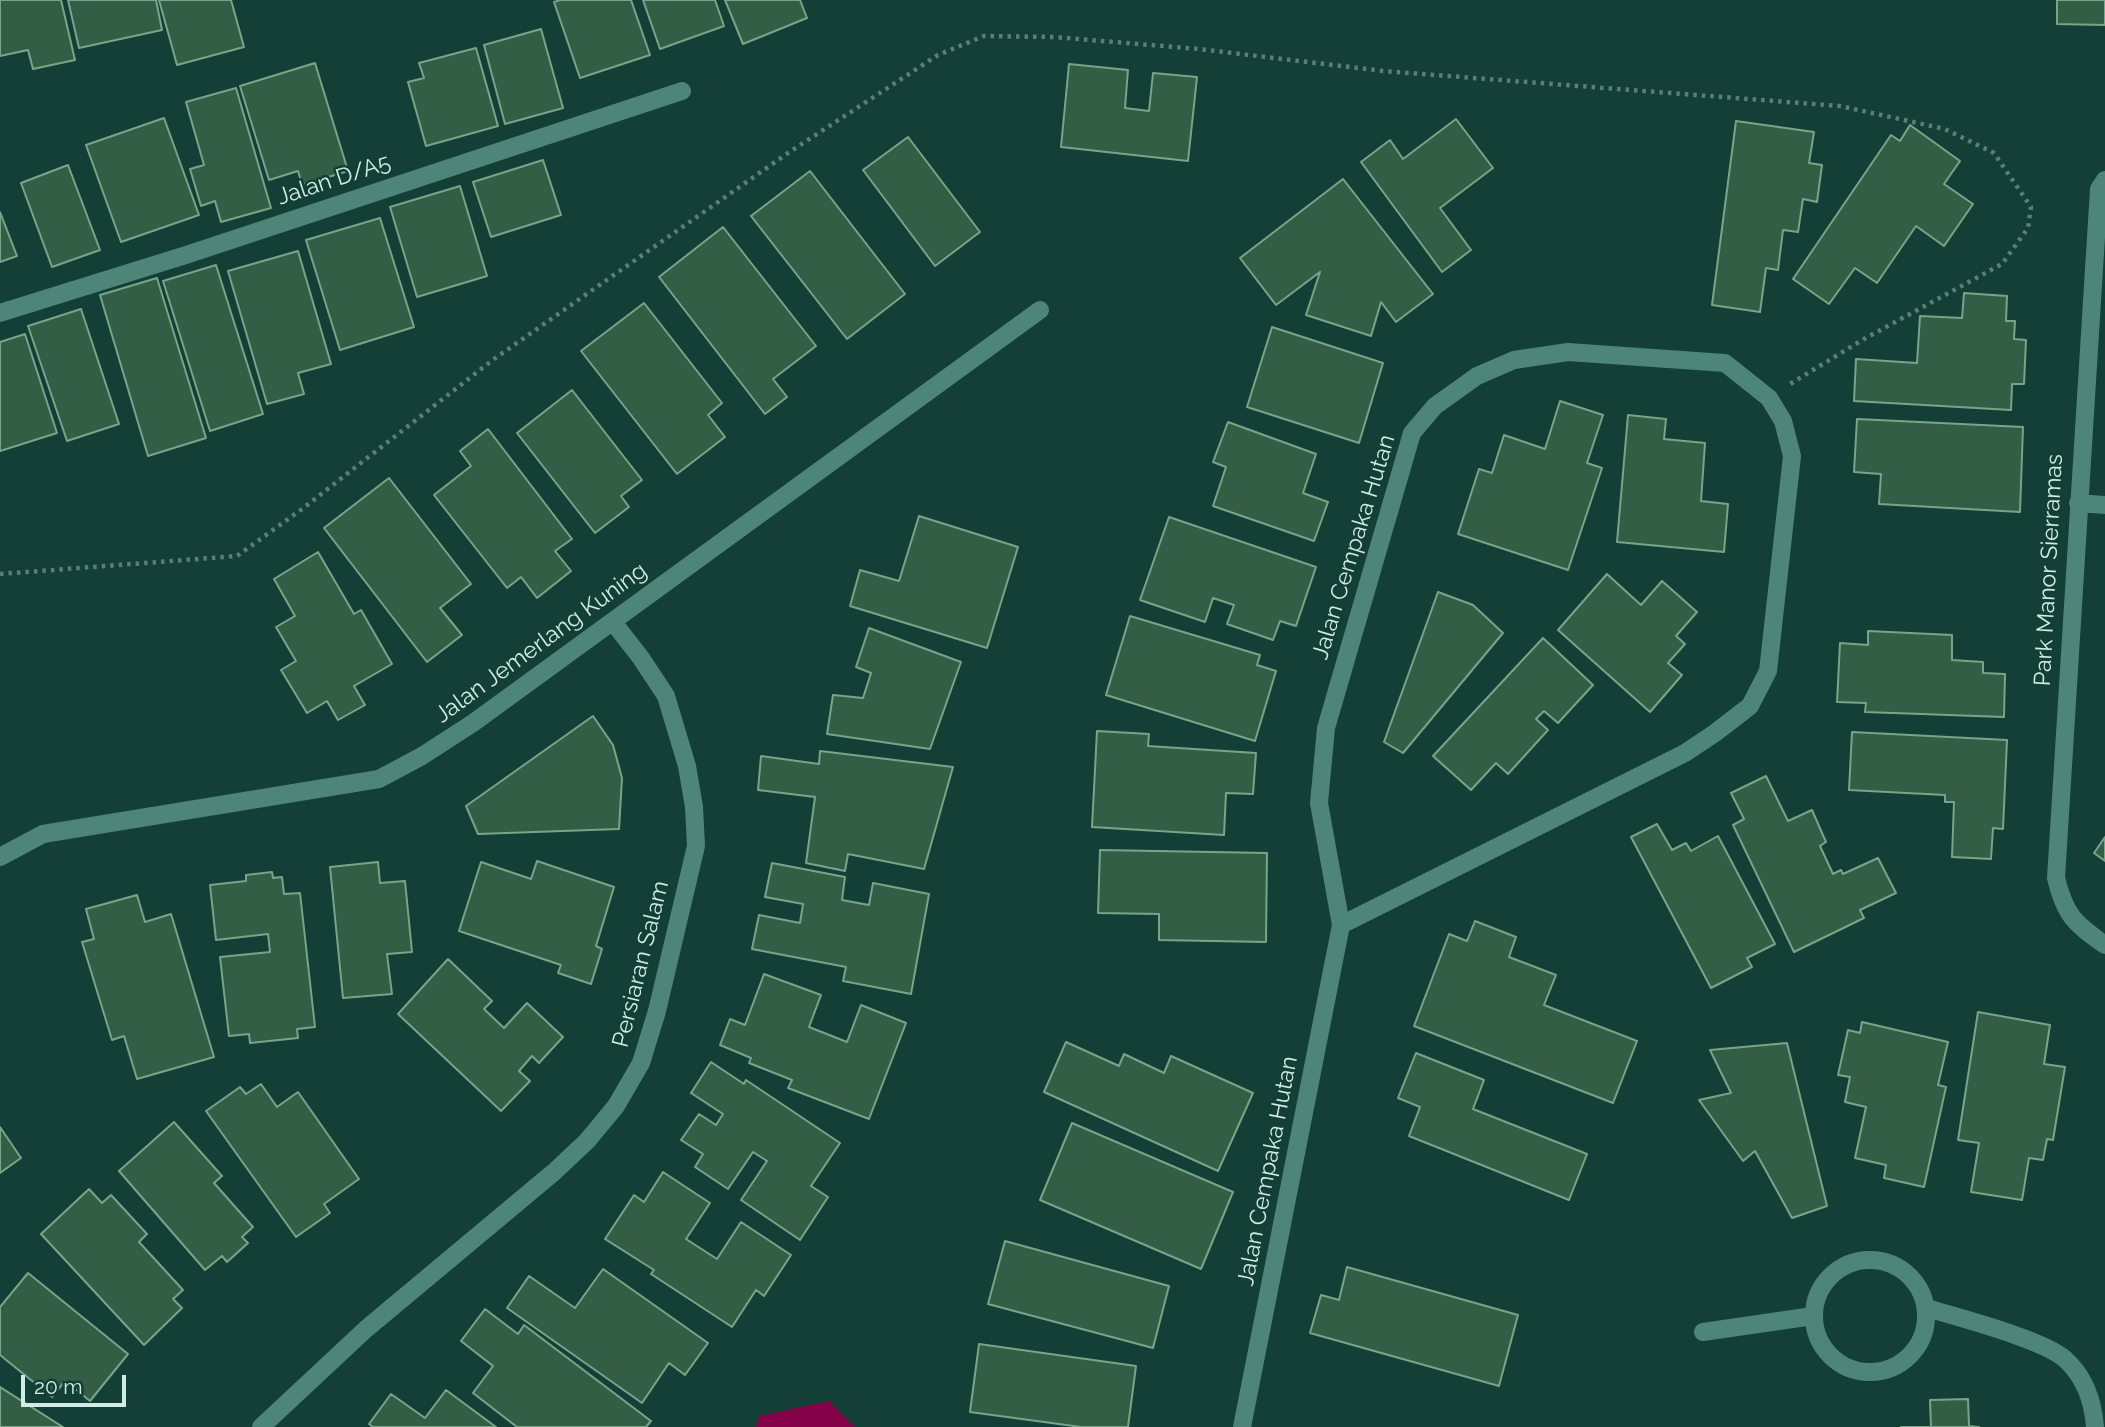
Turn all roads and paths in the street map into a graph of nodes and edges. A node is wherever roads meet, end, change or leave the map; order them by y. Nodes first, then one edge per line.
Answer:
1 (682, 91) dead end
2 (2105, 180) edge
3 (1040, 310) dead end
4 (0, 313) edge
5 (1769, 397) junction
6 (2078, 503) junction
7 (2105, 505) edge
8 (0, 574) edge
9 (612, 622) junction
10 (0, 857) edge
11 (1341, 925) junction
12 (2105, 945) edge
13 (1927, 1308) junction
14 (1813, 1316) junction
15 (1703, 1332) dead end
16 (261, 1427) edge
17 (1242, 1427) edge
18 (2095, 1427) edge

1 - 4 street, Jalan D/A5
2 - 6 street, Park Manor Sierramas
3 - 9 street, Jalan Jemerlang Kuning
5 - 8 path
5 - 11 street, Jalan Cempaka Hutan
5 - 11 street, Jalan Cempaka Hutan
6 - 7 street
6 - 12 street, Park Manor Sierramas
9 - 10 street, Jalan Jemerlang Kuning
9 - 16 street, Persiaran Salam
11 - 17 street, Jalan Cempaka Hutan
13 - 14 street
13 - 14 street
13 - 18 street
14 - 15 street

